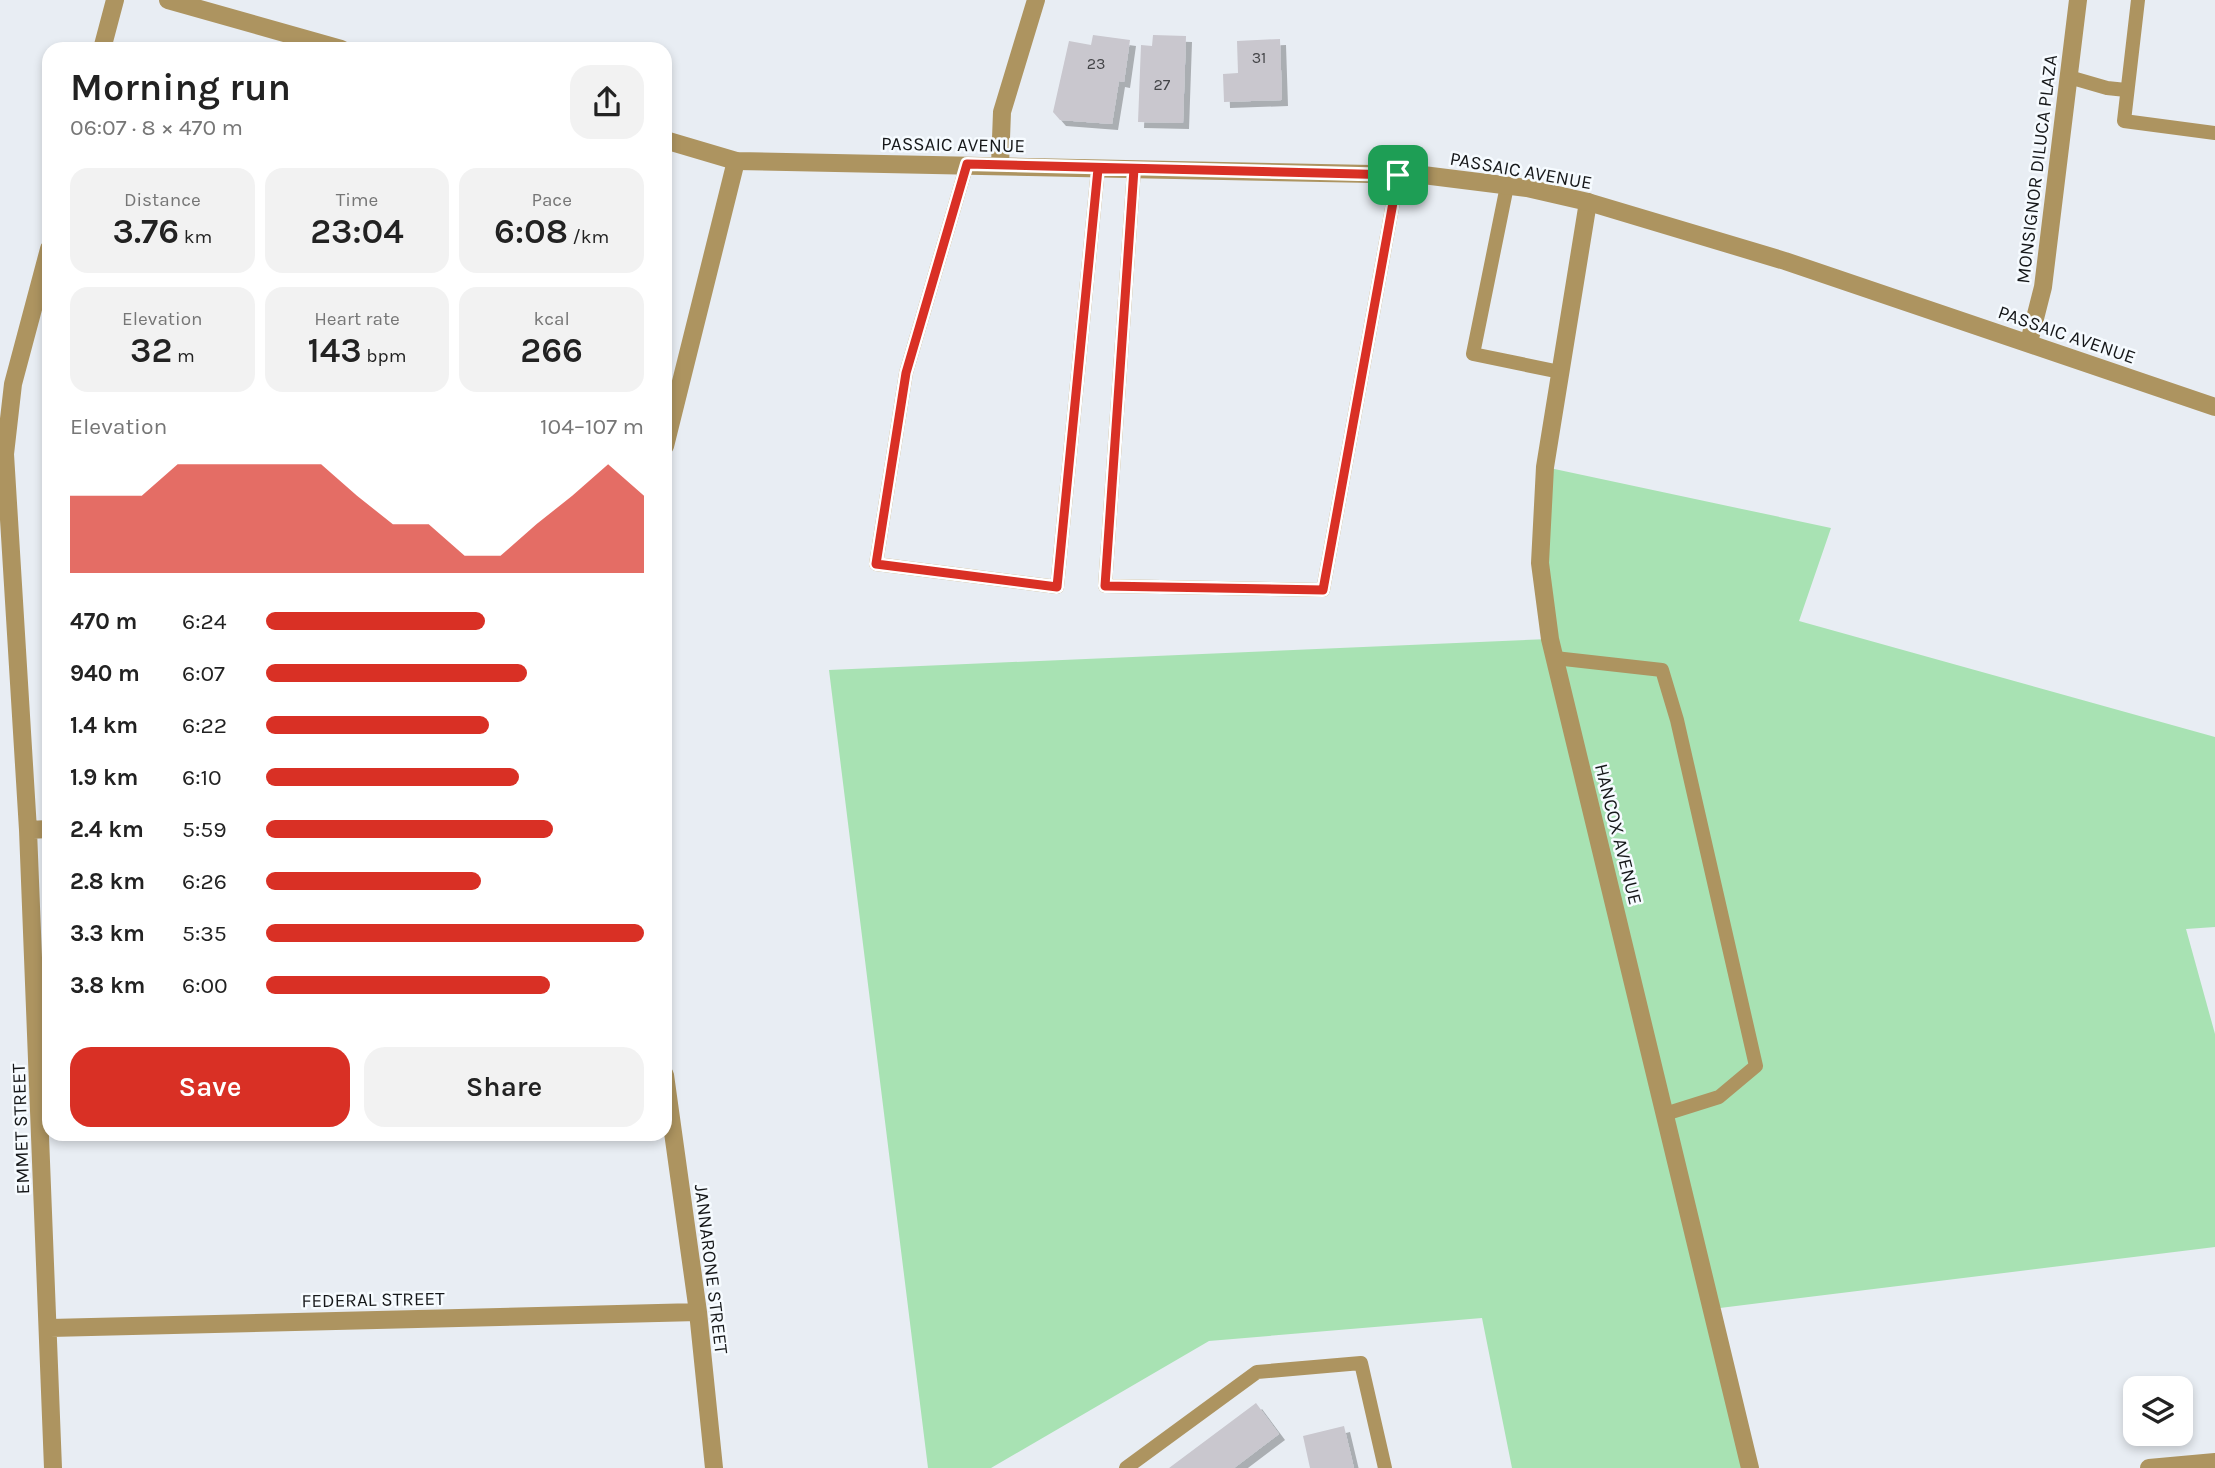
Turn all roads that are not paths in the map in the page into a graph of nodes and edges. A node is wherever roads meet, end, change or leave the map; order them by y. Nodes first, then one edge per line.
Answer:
1 (116, 0) edge
2 (168, 0) edge
3 (1036, 0) edge
4 (2078, 0) edge
5 (2138, 0) edge
6 (104, 42) edge
7 (316, 42) edge
8 (2069, 77) junction
9 (2126, 90) junction
10 (2215, 133) edge
11 (672, 143) edge
12 (736, 161) junction
13 (967, 164) junction
14 (1000, 165) junction
15 (1098, 169) junction
16 (1134, 169) junction
17 (1398, 175) junction
18 (1507, 186) junction
19 (1588, 202) junction
20 (42, 271) edge
21 (2029, 342) junction
22 (1560, 372) junction
23 (6, 382) edge
24 (2215, 407) edge
25 (672, 418) edge
26 (1555, 658) junction
27 (42, 829) edge
28 (29, 830) junction
29 (1665, 1114) junction
30 (672, 1125) edge
31 (42, 1138) edge
32 (42, 1141) edge
33 (698, 1312) junction
34 (50, 1328) junction
35 (2215, 1462) edge
36 (53, 1468) edge
37 (714, 1468) edge
38 (1126, 1468) edge
39 (1385, 1468) edge
40 (1750, 1468) edge
41 (2149, 1468) edge

1 - 6 street
2 - 7 street
3 - 14 street
4 - 8 street, MONSIGNOR DILUCA PLAZA
5 - 9 lane
8 - 9 lane
8 - 21 street, MONSIGNOR DILUCA PLAZA
9 - 10 lane
11 - 12 street, PASSAIC AVENUE
12 - 13 street, PASSAIC AVENUE
12 - 25 street
13 - 14 street, PASSAIC AVENUE
13 - 15 lane
14 - 15 street, PASSAIC AVENUE
15 - 16 street, PASSAIC AVENUE
16 - 17 street, PASSAIC AVENUE
16 - 17 lane
17 - 18 street, PASSAIC AVENUE
18 - 19 street, PASSAIC AVENUE
18 - 22 lane
19 - 21 street, PASSAIC AVENUE
19 - 22 street, HANCOX AVENUE
20 - 23 street, EMMET STREET
21 - 24 street, PASSAIC AVENUE
22 - 26 street, HANCOX AVENUE
23 - 28 street, EMMET STREET
26 - 29 street, HANCOX AVENUE
26 - 29 lane
27 - 28 street
28 - 31 street, EMMET STREET
29 - 40 street, HANCOX AVENUE
30 - 33 street, JANNARONE STREET
32 - 34 street, EMMET STREET
33 - 34 street, FEDERAL STREET
33 - 37 street, JANNARONE STREET
34 - 36 street, EMMET STREET
35 - 41 street
38 - 39 lane

